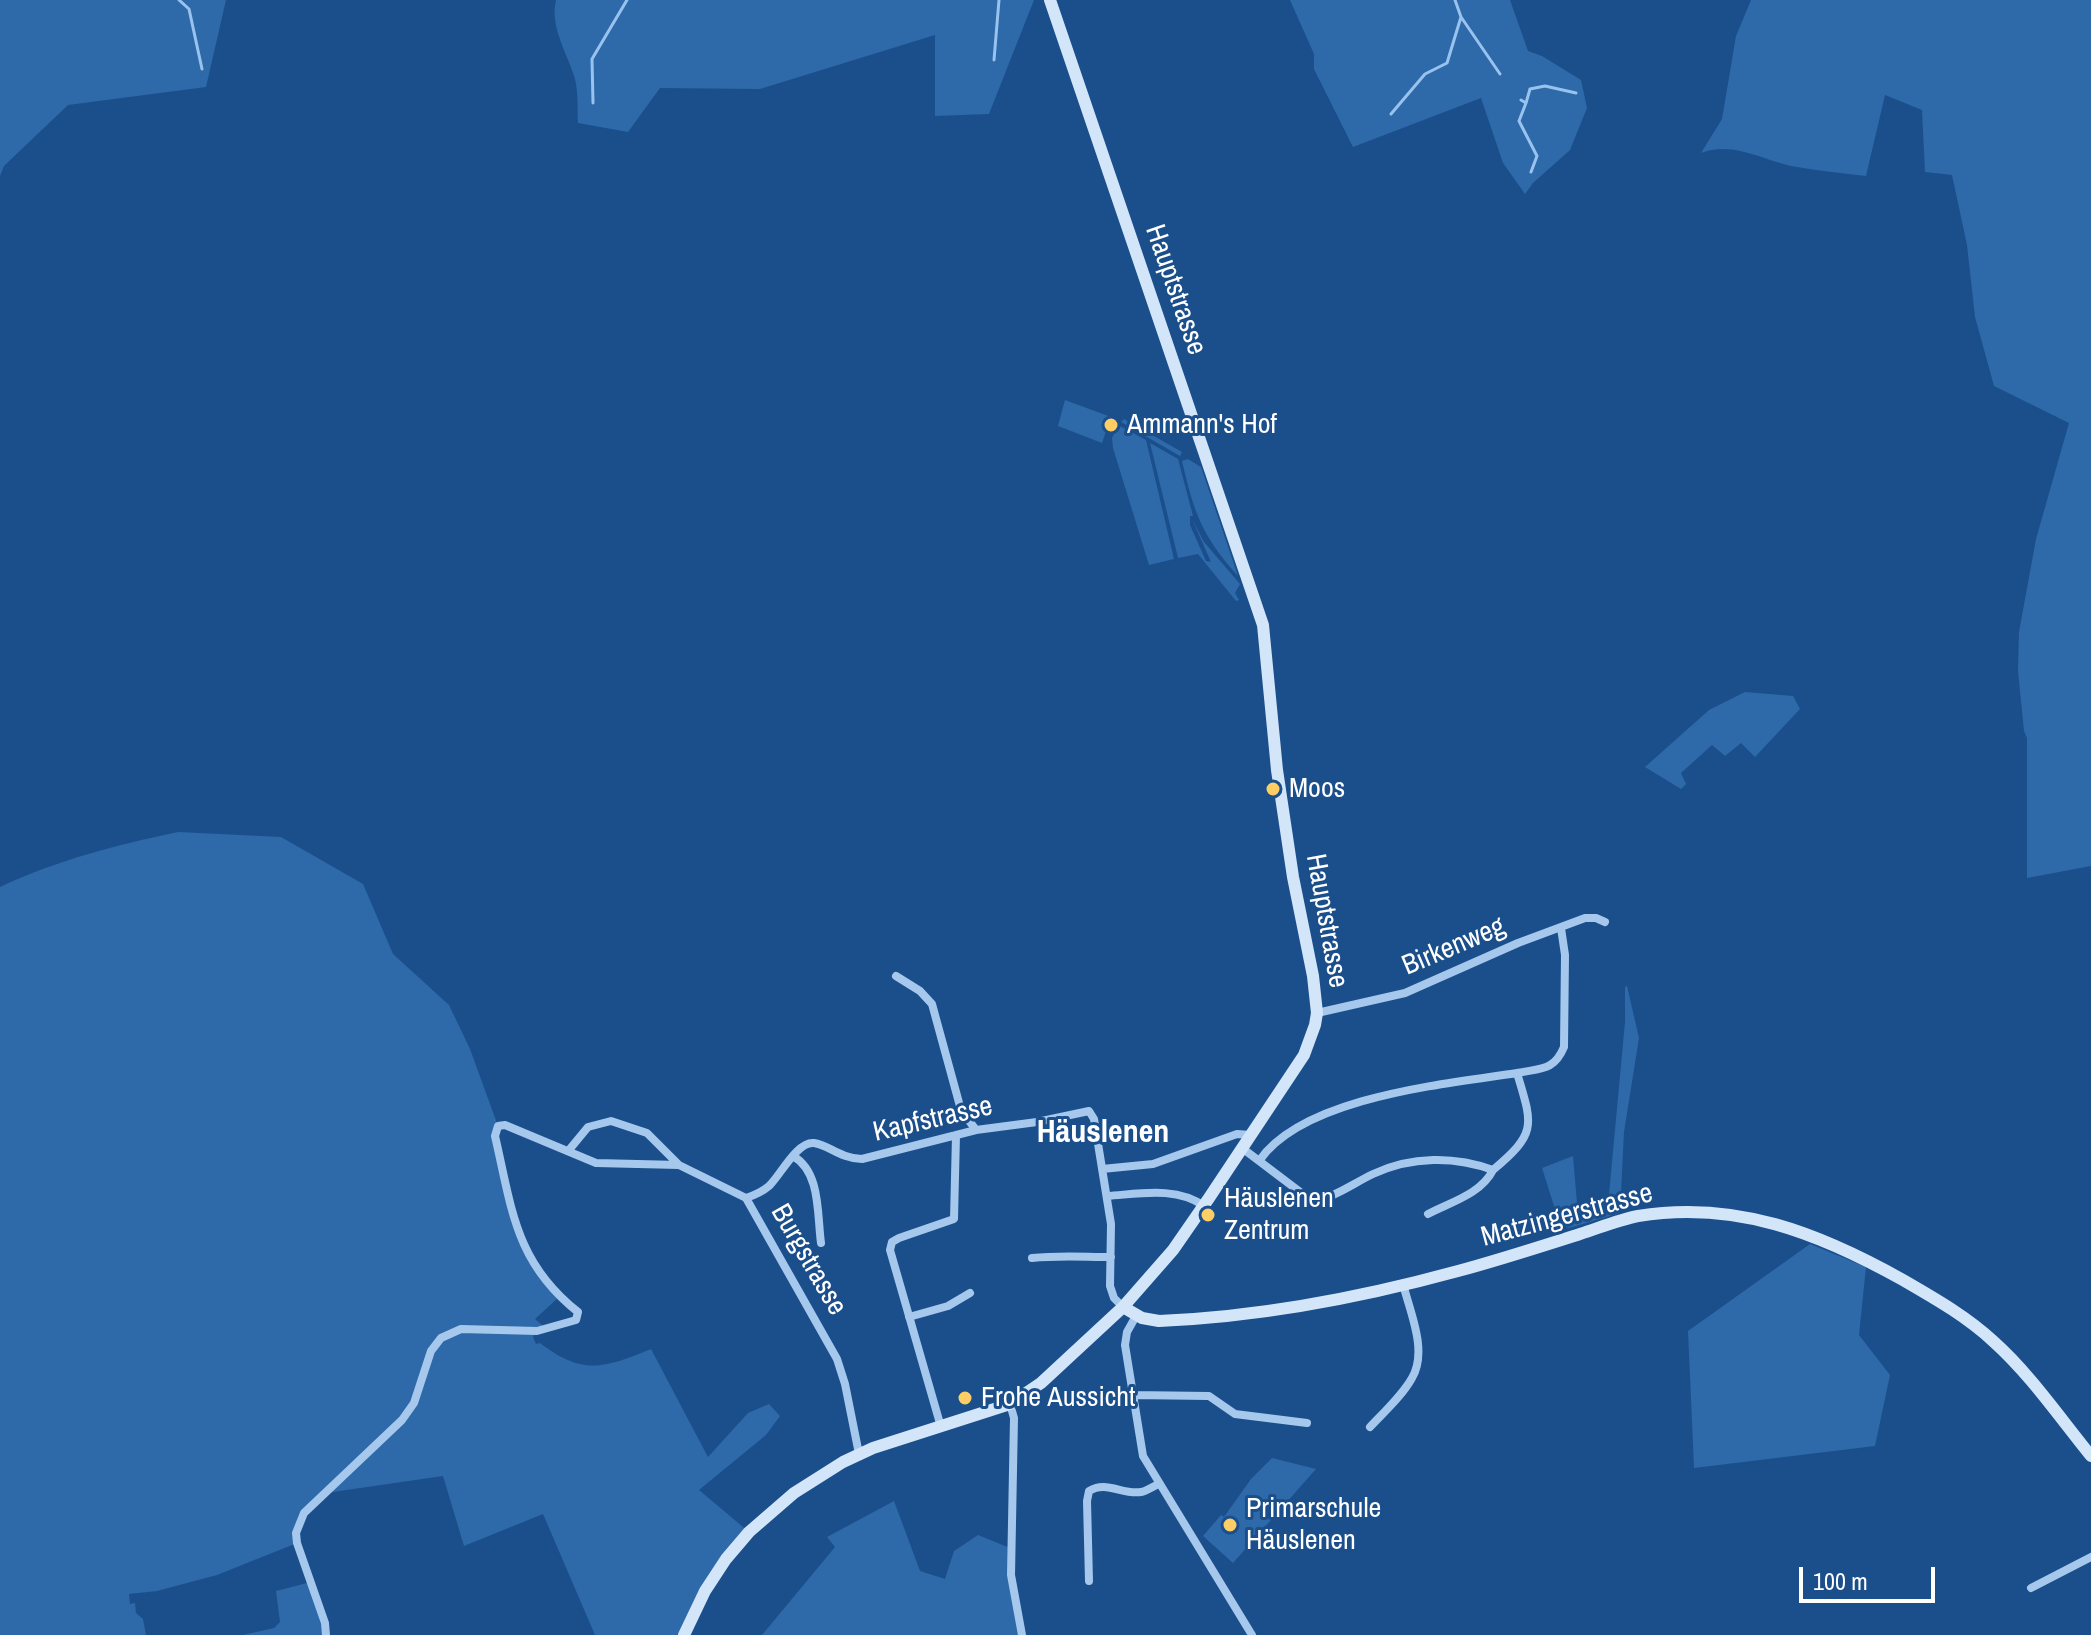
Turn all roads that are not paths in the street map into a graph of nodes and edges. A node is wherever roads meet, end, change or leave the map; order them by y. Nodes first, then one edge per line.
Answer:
1 (1050, 0) edge
2 (1605, 922) dead end
3 (1561, 928) junction
4 (896, 976) dead end
5 (1317, 1013) junction
6 (1517, 1073) junction
7 (976, 1130) junction
8 (956, 1135) junction
9 (1251, 1135) junction
10 (1242, 1148) junction
11 (569, 1150) junction
12 (793, 1156) junction
13 (1259, 1161) junction
14 (679, 1165) junction
15 (1102, 1169) junction
16 (1493, 1170) junction
17 (1107, 1196) junction
18 (746, 1198) junction
19 (1204, 1206) junction
20 (1428, 1214) dead end
21 (821, 1243) dead end
22 (1111, 1257) junction
23 (1032, 1258) dead end
24 (1403, 1284) junction
25 (970, 1293) dead end
26 (1123, 1307) junction
27 (1136, 1316) junction
28 (909, 1317) junction
29 (1132, 1395) junction
30 (1010, 1404) junction
31 (1307, 1423) dead end
32 (941, 1427) junction
33 (1370, 1427) dead end
34 (859, 1454) junction
35 (2091, 1456) edge
36 (1159, 1484) junction
37 (2091, 1557) edge
38 (1089, 1581) dead end
39 (2031, 1588) dead end
40 (326, 1635) edge
41 (684, 1635) edge
42 (1022, 1635) edge
43 (1252, 1635) edge

1 - 5 street, Hauptstrasse
2 - 3 street, Birkenweg
3 - 5 street, Birkenweg
3 - 6 street
4 - 7 street
5 - 9 street, Hauptstrasse
6 - 13 street
6 - 16 street
7 - 8 street, Kapfstrasse
7 - 15 street, Kapfstrasse
8 - 12 street, Kapfstrasse
8 - 28 street
9 - 10 street, Hauptstrasse
9 - 15 street
10 - 13 street
10 - 19 street, Hauptstrasse
11 - 14 street, Burgstrasse
11 - 14 street
11 - 40 street, Burgstrasse
12 - 18 street
12 - 21 street
13 - 16 street
14 - 18 street, Burgstrasse
15 - 17 street
16 - 20 street
17 - 19 street
17 - 22 street
18 - 34 street, Burgstrasse
19 - 26 street, Hauptstrasse
22 - 23 street
22 - 26 street
24 - 27 street, Matzingerstrasse
24 - 33 street
24 - 35 street, Matzingerstrasse
25 - 28 street
26 - 27 street, Matzingerstrasse
26 - 30 street, Hauptstrasse
27 - 29 street
28 - 32 street
29 - 31 street
29 - 36 street
30 - 32 street, Hauptstrasse
30 - 42 street
32 - 34 street, Hauptstrasse
34 - 41 street, Hauptstrasse
36 - 38 street
36 - 43 street
37 - 39 street

